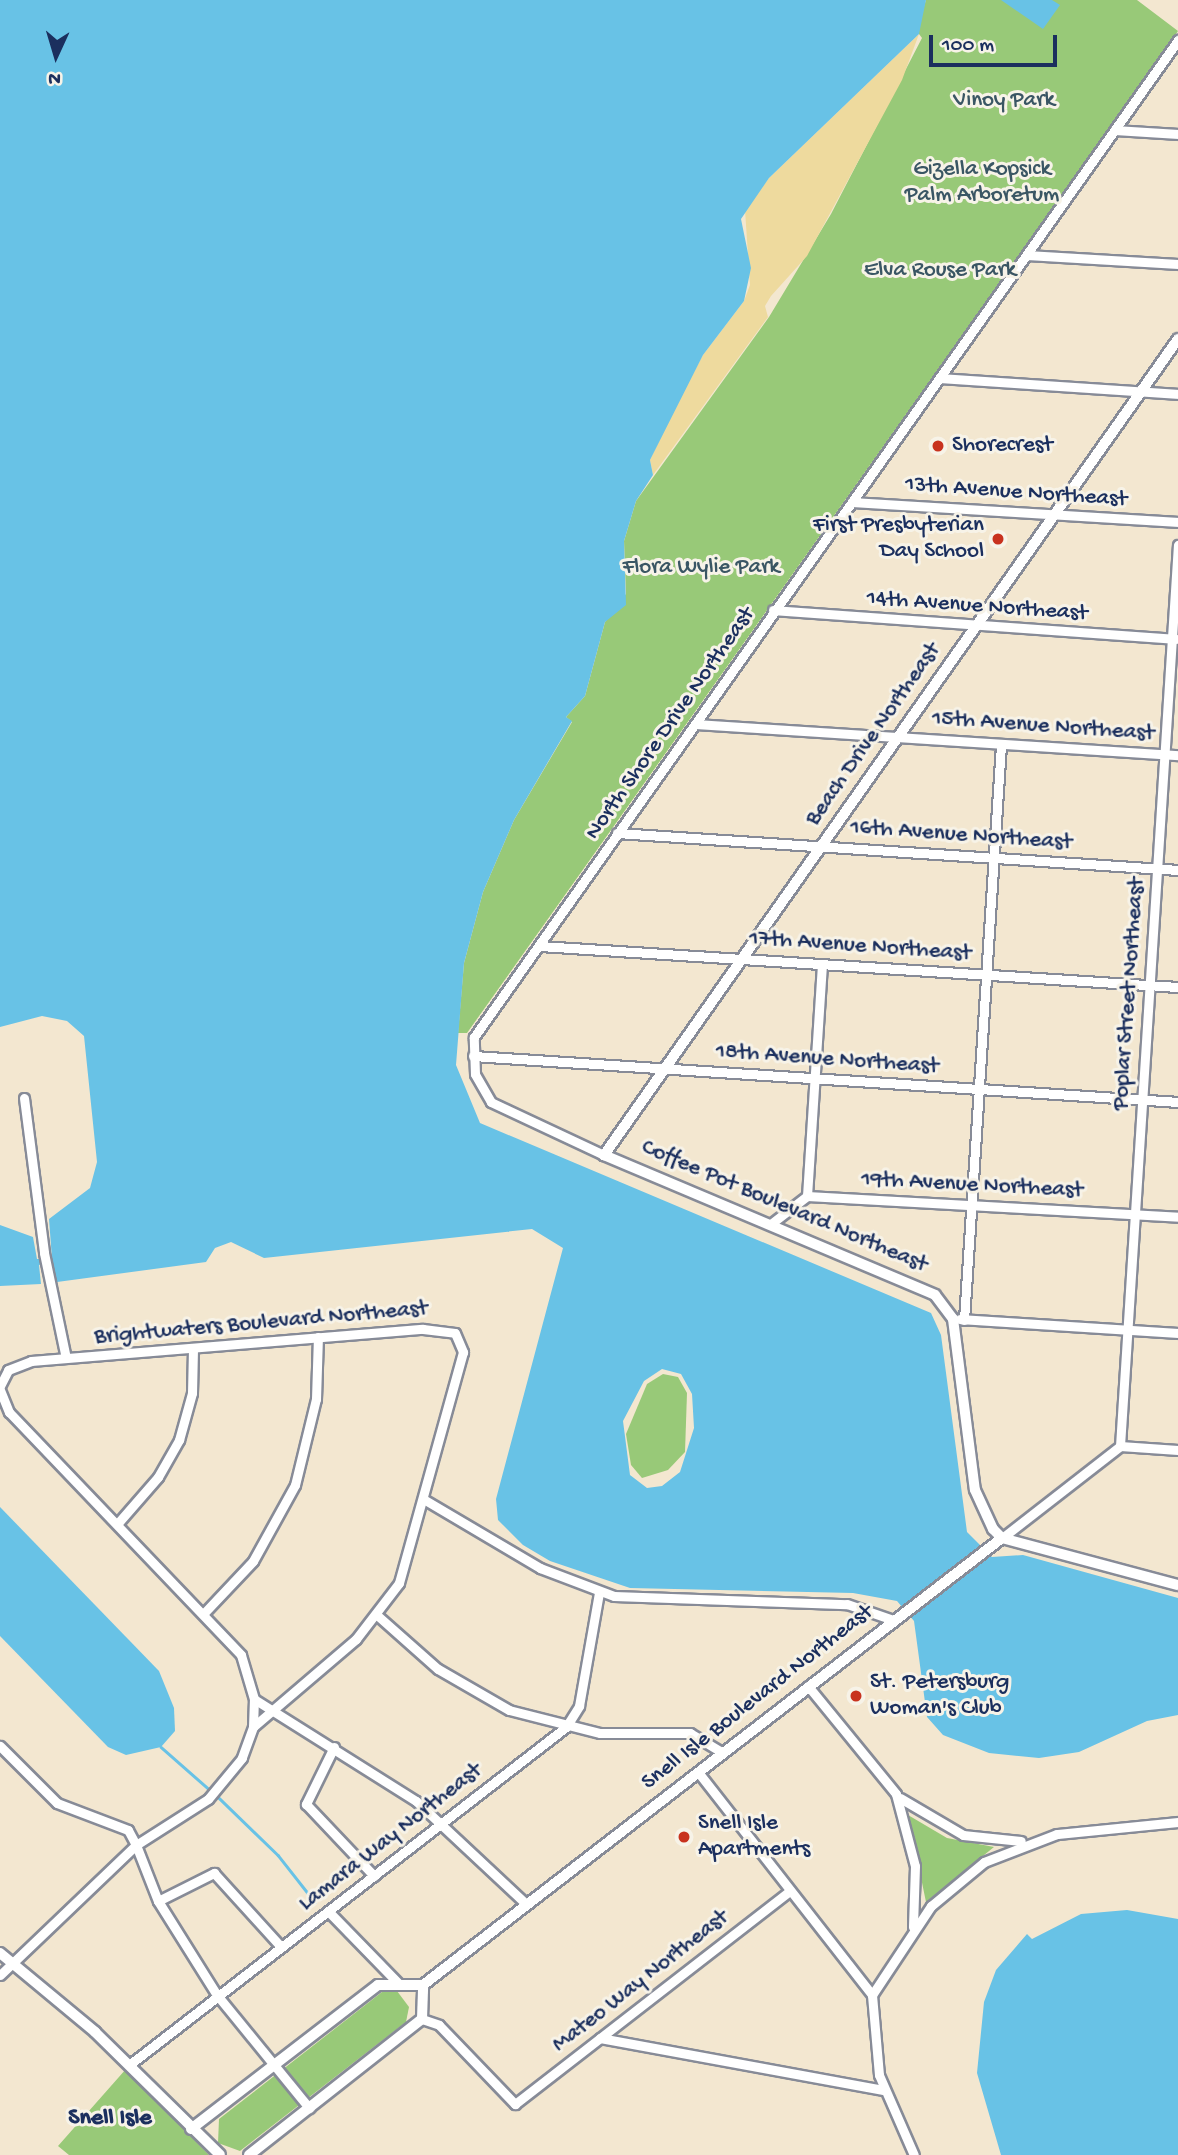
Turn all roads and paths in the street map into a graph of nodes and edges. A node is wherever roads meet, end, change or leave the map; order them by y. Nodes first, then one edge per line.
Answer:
1 (1178, 40) edge
2 (1115, 130) junction
3 (1178, 134) edge
4 (1027, 255) junction
5 (1178, 264) edge
6 (1178, 339) edge
7 (940, 378) junction
8 (1144, 391) junction
9 (1178, 394) edge
10 (852, 502) junction
11 (1054, 514) junction
12 (1178, 523) edge
13 (1178, 545) edge
14 (773, 610) junction
15 (977, 626) junction
16 (1175, 639) edge
17 (696, 724) junction
18 (898, 737) junction
19 (1001, 744) junction
20 (1164, 754) junction
21 (1178, 755) edge
22 (617, 833) junction
23 (820, 846) junction
24 (993, 858) junction
25 (1157, 868) junction
26 (1178, 870) edge
27 (540, 946) junction
28 (742, 959) junction
29 (822, 964) junction
30 (986, 975) junction
31 (1150, 985) junction
32 (1178, 987) edge
33 (472, 1056) junction
34 (662, 1068) junction
35 (814, 1078) junction
36 (979, 1089) junction
37 (24, 1098) dead end
38 (1142, 1099) junction
39 (1178, 1102) edge
40 (604, 1155) junction
41 (807, 1196) junction
42 (971, 1205) junction
43 (1135, 1214) junction
44 (1178, 1217) edge
45 (772, 1223) junction
46 (958, 1319) junction
47 (1128, 1330) junction
48 (1178, 1334) edge
49 (318, 1337) junction
50 (193, 1349) junction
51 (66, 1359) junction
52 (0, 1388) edge
53 (1120, 1446) junction
54 (1178, 1450) edge
55 (425, 1500) junction
56 (118, 1523) junction
57 (1002, 1538) junction
58 (1178, 1585) edge
59 (600, 1592) junction
60 (205, 1612) junction
61 (378, 1616) junction
62 (893, 1620) junction
63 (808, 1686) junction
64 (254, 1699) junction
65 (274, 1713) junction
66 (253, 1727) junction
67 (566, 1727) junction
68 (0, 1745) edge
69 (334, 1747) junction
70 (722, 1752) junction
71 (698, 1772) junction
72 (896, 1794) junction
73 (1178, 1822) edge
74 (441, 1823) junction
75 (1032, 1841) junction
76 (136, 1845) junction
77 (374, 1876) junction
78 (790, 1891) junction
79 (158, 1901) junction
80 (525, 1903) junction
81 (329, 1912) junction
82 (913, 1927) junction
83 (281, 1947) junction
84 (0, 1953) edge
85 (14, 1962) junction
86 (0, 1975) edge
87 (397, 1982) junction
88 (423, 1985) junction
89 (218, 1995) junction
90 (872, 1995) junction
91 (422, 2018) junction
92 (600, 2038) junction
93 (129, 2065) junction
94 (274, 2065) junction
95 (883, 2090) junction
96 (309, 2108) junction
97 (191, 2129) junction
98 (220, 2155) edge
99 (249, 2155) edge
100 (914, 2155) edge

1 - 2 street, North Shore Drive Northeast
2 - 3 street
2 - 4 street, North Shore Drive Northeast
4 - 5 street
4 - 7 street, North Shore Drive Northeast
6 - 8 street, Beach Drive Northeast
7 - 8 street
7 - 10 street, North Shore Drive Northeast
8 - 9 street
8 - 11 street, Beach Drive Northeast
10 - 11 street, 13th Avenue Northeast
10 - 14 street, North Shore Drive Northeast
11 - 12 street, 13th Avenue Northeast
11 - 15 street, Beach Drive Northeast
13 - 16 street, Poplar Street Northeast
14 - 15 street, 14th Avenue Northeast
14 - 17 street, North Shore Drive Northeast
15 - 16 street, 14th Avenue Northeast
15 - 18 street, Beach Drive Northeast
16 - 20 street, Poplar Street Northeast
17 - 18 street, 15th Avenue Northeast
17 - 22 street, North Shore Drive Northeast
18 - 19 street, 15th Avenue Northeast
18 - 23 street, Beach Drive Northeast
19 - 20 street, 15th Avenue Northeast
19 - 24 street
20 - 21 street, 15th Avenue Northeast
20 - 25 street, Poplar Street Northeast
22 - 23 street, 16th Avenue Northeast
22 - 27 street, North Shore Drive Northeast
23 - 24 street, 16th Avenue Northeast
23 - 28 street, Beach Drive Northeast
24 - 25 street, 16th Avenue Northeast
24 - 30 street
25 - 26 street, 16th Avenue Northeast
25 - 31 street, Poplar Street Northeast
27 - 28 street, 17th Avenue Northeast
27 - 33 street, North Shore Drive Northeast
28 - 29 street, 17th Avenue Northeast
28 - 34 street, Beach Drive Northeast
29 - 30 street, 17th Avenue Northeast
29 - 35 street
30 - 31 street, 17th Avenue Northeast
30 - 36 street
31 - 32 street, 17th Avenue Northeast
31 - 38 street, Poplar Street Northeast
33 - 34 street, 18th Avenue Northeast
33 - 40 street, Coffee Pot Boulevard Northeast
34 - 35 street, 18th Avenue Northeast
34 - 40 street, Beach Drive Northeast
35 - 36 street, 18th Avenue Northeast
35 - 41 street
36 - 38 street, 18th Avenue Northeast
36 - 42 street
37 - 51 street
38 - 39 street, 18th Avenue Northeast
38 - 43 street, Poplar Street Northeast
40 - 45 street, Coffee Pot Boulevard Northeast
41 - 42 street, 19th Avenue Northeast
41 - 45 street
42 - 43 street, 19th Avenue Northeast
42 - 46 street
43 - 44 street, 19th Avenue Northeast
43 - 47 street, Poplar Street Northeast
45 - 46 street, Coffee Pot Boulevard Northeast
46 - 47 street
46 - 57 street
47 - 48 street
47 - 53 street, Poplar Street Northeast
49 - 50 street, Brightwaters Boulevard Northeast
49 - 55 street, Brightwaters Boulevard Northeast
49 - 60 street
50 - 51 street, Brightwaters Boulevard Northeast
50 - 56 street
51 - 52 street, Brightwaters Boulevard Northeast
52 - 56 street, Brightwaters Boulevard Northeast
53 - 54 street
53 - 57 street, Snell Isle Boulevard Northeast
55 - 59 street
55 - 61 street, Brightwaters Boulevard Northeast
56 - 60 street, Brightwaters Boulevard Northeast
57 - 58 street
57 - 62 street, Snell Isle Boulevard Northeast
59 - 62 street
59 - 67 street, Lamara Way Northeast
60 - 64 street, Brightwaters Boulevard Northeast
61 - 65 street, Brightwaters Boulevard Northeast
61 - 67 street
62 - 63 street, Snell Isle Boulevard Northeast
63 - 70 street, Snell Isle Boulevard Northeast
63 - 72 street
64 - 65 street
64 - 66 street, Brightwaters Boulevard Northeast
65 - 66 street, Brightwaters Boulevard Northeast
65 - 69 street
66 - 76 street, Brightwaters Boulevard Northeast
67 - 70 street
67 - 74 street, Lamara Way Northeast
68 - 76 street
69 - 74 street
69 - 77 street
70 - 71 street, Snell Isle Boulevard Northeast
71 - 78 street
71 - 80 street, Snell Isle Boulevard Northeast
72 - 75 street
72 - 82 street
73 - 75 street
74 - 77 street, Lamara Way Northeast
74 - 80 street
75 - 82 street
76 - 79 street
76 - 85 street, Brightwaters Boulevard Northeast
77 - 81 street, Lamara Way Northeast
78 - 90 street
78 - 92 street, Mateo Way Northeast
79 - 83 street
79 - 89 street
80 - 88 street, Snell Isle Boulevard Northeast
81 - 83 street, Lamara Way Northeast
81 - 87 street
82 - 90 street
83 - 89 street, Lamara Way Northeast
84 - 85 street
85 - 86 street, Brightwaters Boulevard Northeast
85 - 93 street
87 - 88 street
87 - 94 street
88 - 91 street
89 - 93 street, Lamara Way Northeast
89 - 94 street
90 - 95 street
91 - 92 street, Mateo Way Northeast
91 - 96 street
92 - 95 street
93 - 97 street
94 - 96 street
94 - 97 street
95 - 100 street
96 - 99 street
97 - 98 street

